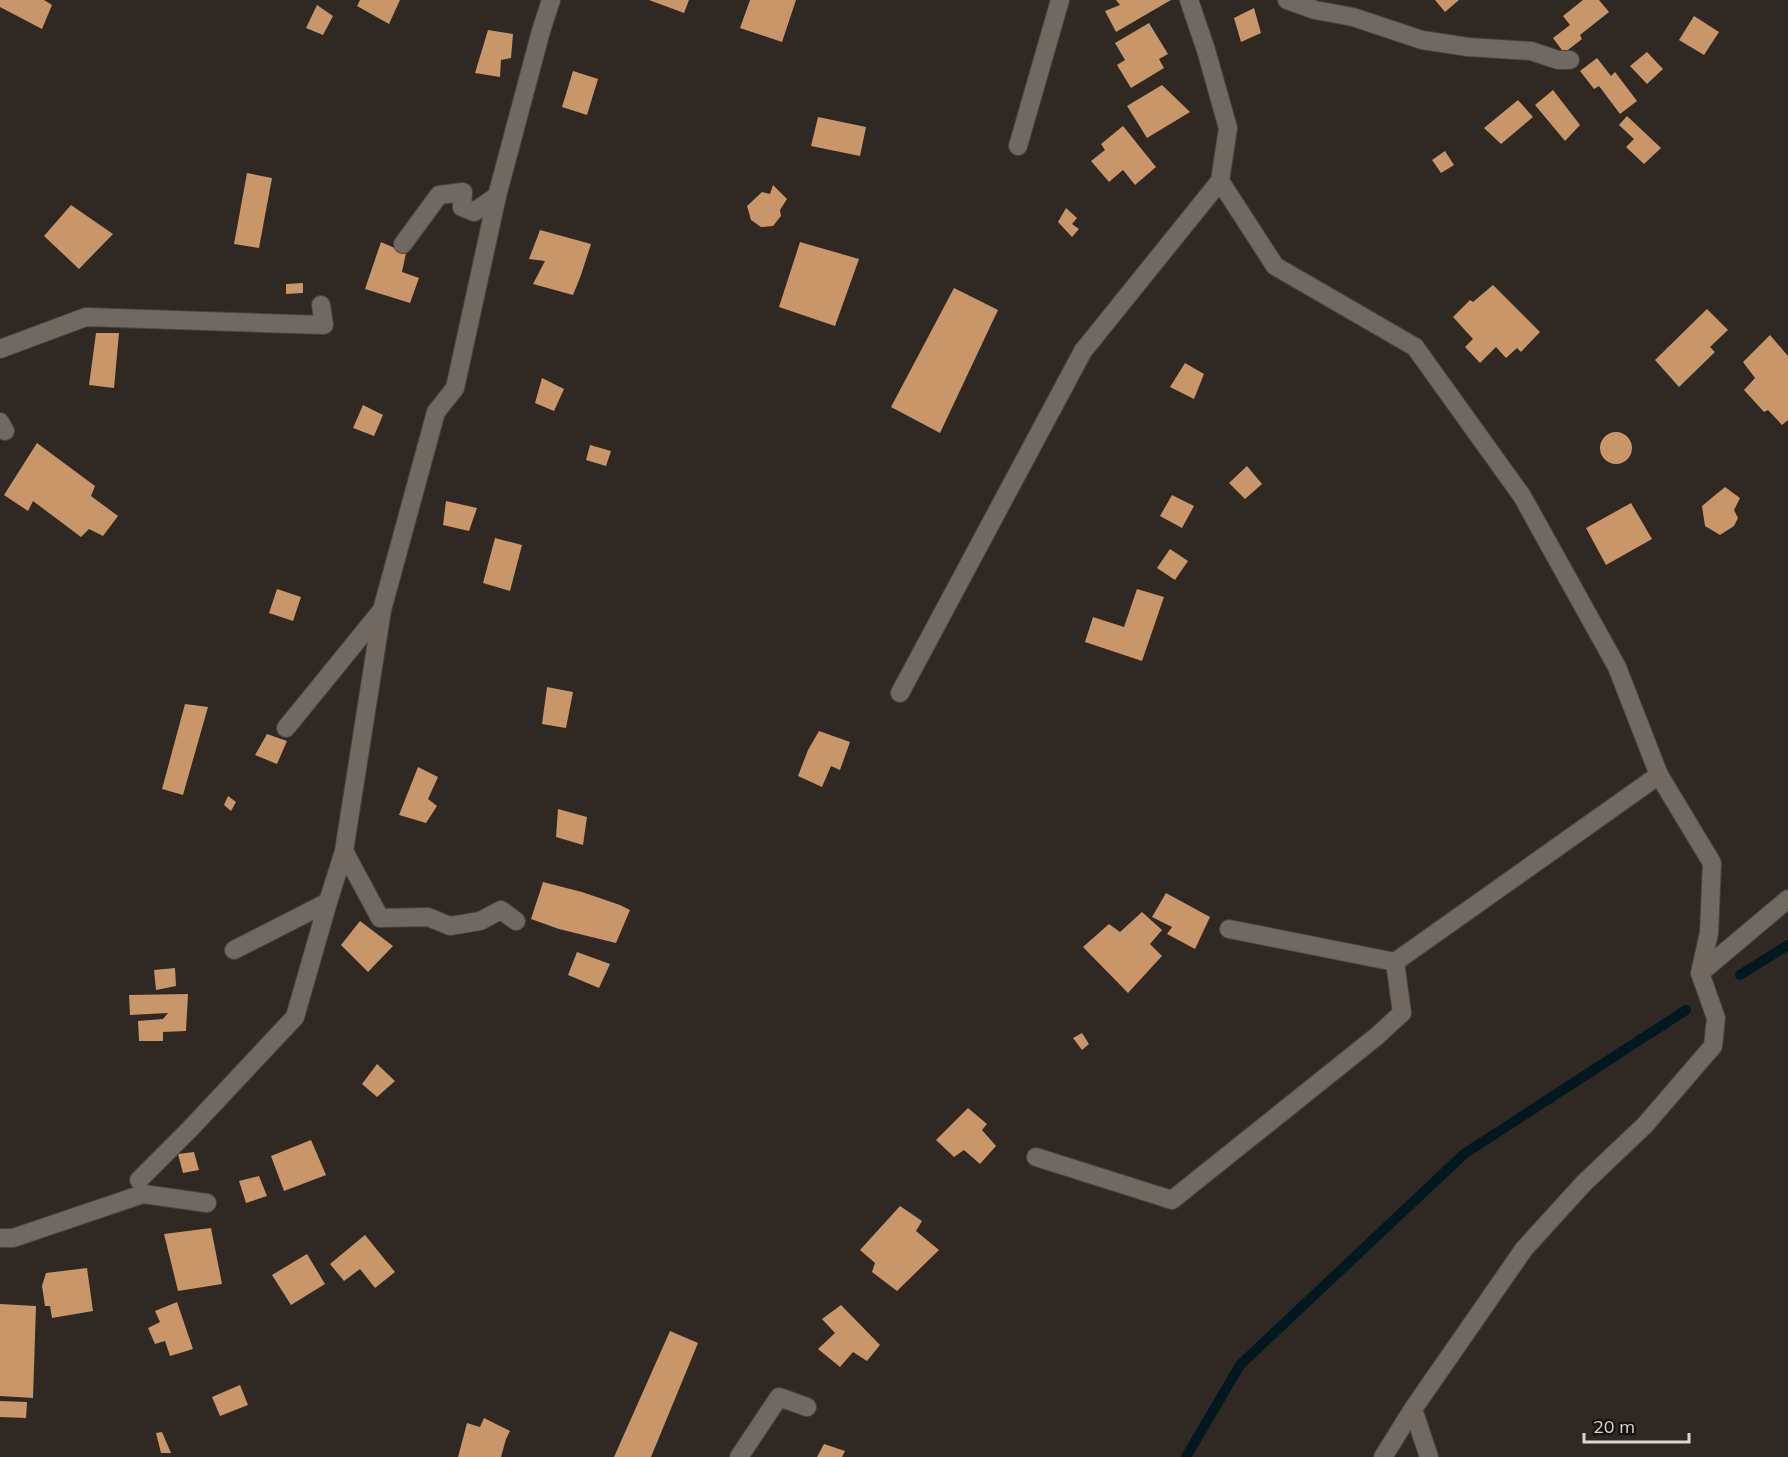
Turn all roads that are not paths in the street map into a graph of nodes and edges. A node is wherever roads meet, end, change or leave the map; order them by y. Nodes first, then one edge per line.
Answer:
1 (551, 0) edge
2 (1060, 0) edge
3 (1189, 0) edge
4 (1287, 0) edge
5 (1570, 60) dead end
6 (1018, 146) dead end
7 (1220, 181) junction
8 (497, 196) junction
9 (403, 244) dead end
10 (321, 305) dead end
11 (0, 349) edge
12 (382, 610) junction
13 (900, 693) dead end
14 (286, 728) dead end
15 (1659, 775) junction
16 (344, 852) junction
17 (1788, 899) edge
18 (328, 902) junction
19 (516, 921) dead end
20 (1229, 929) dead end
21 (234, 950) dead end
22 (1395, 962) junction
23 (1700, 973) junction
24 (1036, 1157) dead end
25 (139, 1180) dead end
26 (207, 1203) dead end
27 (0, 1239) edge
28 (807, 1407) dead end
29 (1413, 1409) junction
30 (739, 1457) edge
31 (1383, 1457) edge
32 (1429, 1457) edge

1 - 8 street
2 - 6 street
3 - 7 street
4 - 5 street
7 - 13 street
7 - 15 street
8 - 9 street
8 - 12 street
10 - 11 street
12 - 14 street
12 - 16 street
15 - 22 street
15 - 23 street
16 - 18 street
16 - 19 street
17 - 23 street
18 - 21 street
18 - 25 street
20 - 22 street
22 - 24 street
23 - 29 street
26 - 27 street
28 - 30 street
29 - 31 street
29 - 32 street

